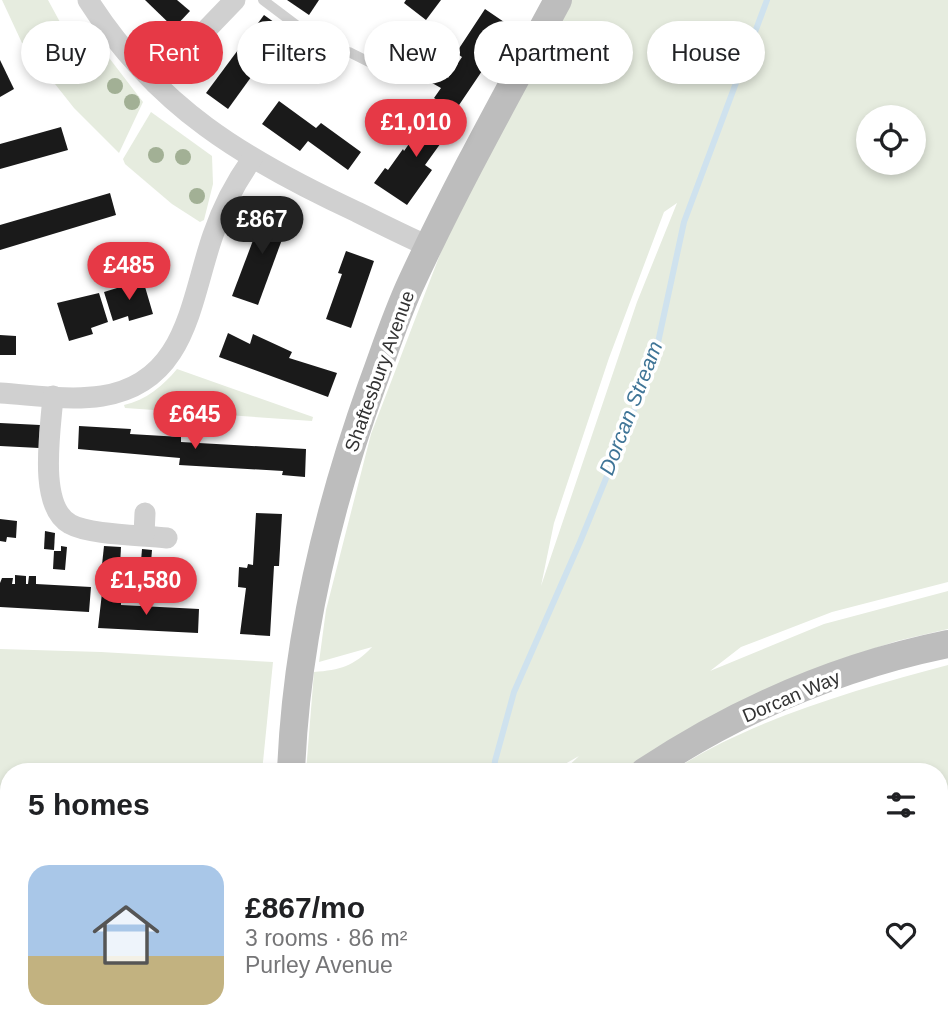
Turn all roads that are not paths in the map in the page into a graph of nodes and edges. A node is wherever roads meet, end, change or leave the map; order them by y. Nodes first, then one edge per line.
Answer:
1 (88, 0) edge
2 (235, 0) edge
3 (263, 0) edge
4 (558, 0) edge
5 (215, 21) edge
6 (124, 50) edge
7 (364, 60) edge
8 (156, 84) edge
9 (252, 159) junction
10 (429, 247) junction
11 (0, 393) edge
12 (53, 396) junction
13 (145, 513) dead end
14 (144, 536) junction
15 (167, 538) dead end
16 (948, 644) edge
17 (292, 763) edge
18 (658, 763) edge

1 - 6 street
2 - 5 street
3 - 7 lane
4 - 10 street, Shaftesbury Avenue
8 - 9 street
9 - 10 street
9 - 12 street
10 - 17 street, Shaftesbury Avenue
11 - 12 street
12 - 14 street
13 - 14 street
14 - 15 street
16 - 18 street, Dorcan Way

